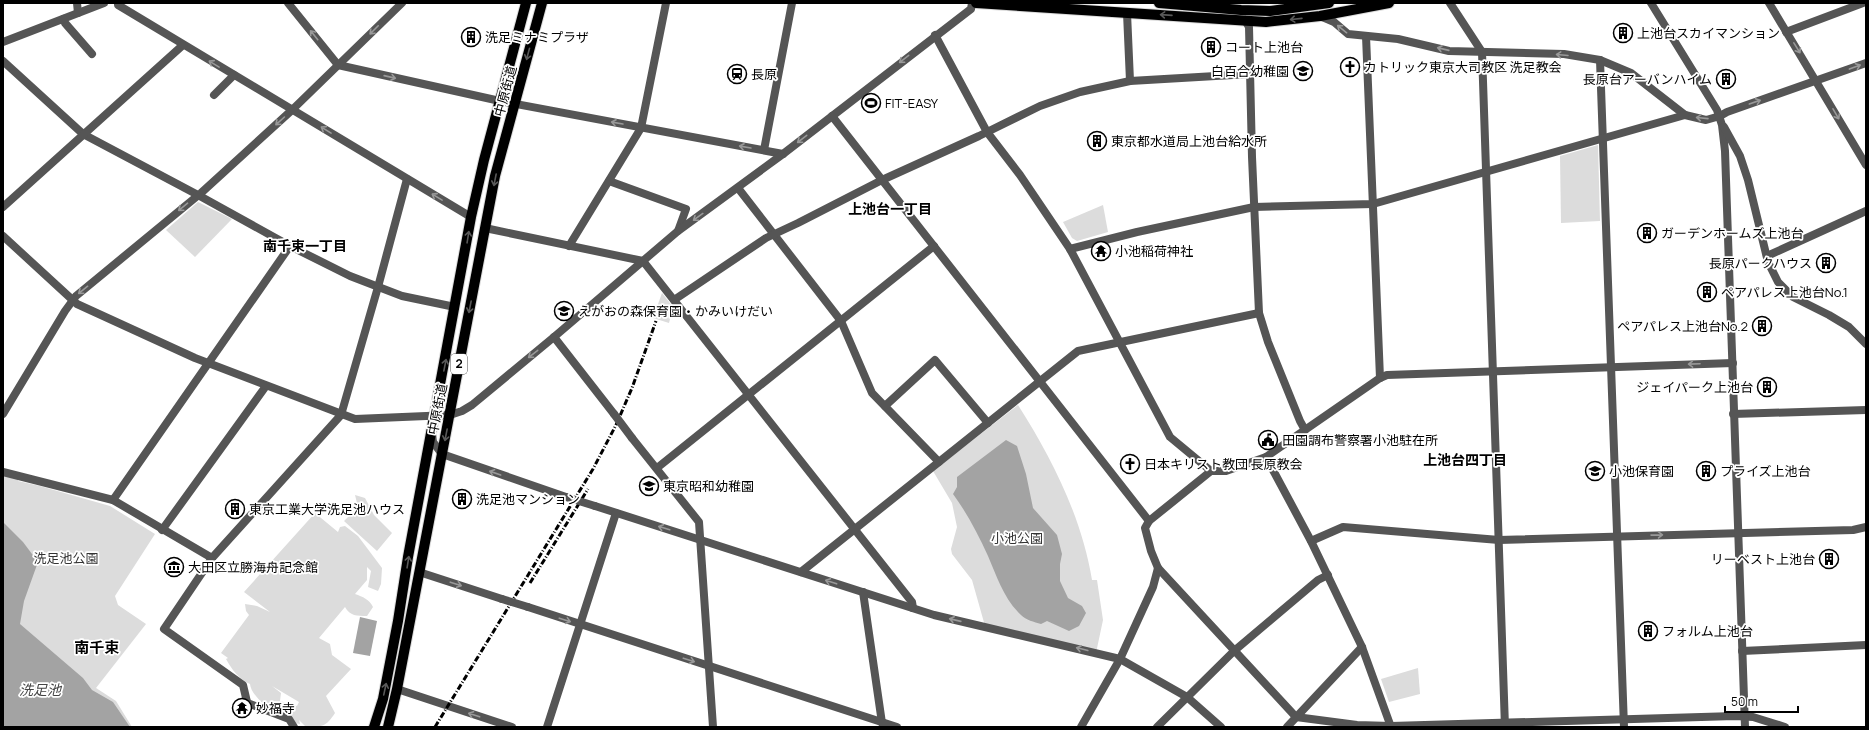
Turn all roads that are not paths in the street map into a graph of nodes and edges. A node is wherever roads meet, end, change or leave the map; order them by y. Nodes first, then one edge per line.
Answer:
1 (77, 3) edge
2 (104, 3) edge
3 (118, 3) edge
4 (288, 3) edge
5 (402, 3) edge
6 (526, 3) edge
7 (542, 3) edge
8 (666, 3) edge
9 (792, 3) edge
10 (972, 3) edge
11 (976, 3) edge
12 (1159, 3) edge
13 (1329, 3) edge
14 (1389, 3) edge
15 (1450, 3) edge
16 (1650, 3) edge
17 (1769, 3) edge
18 (1863, 3) edge
19 (1241, 11) edge
20 (78, 13) junction
21 (1128, 13) junction
22 (1320, 16) junction
23 (63, 19) junction
24 (1786, 32) junction
25 (935, 35) junction
26 (1366, 36) junction
27 (3, 42) edge
28 (183, 45) junction
29 (1482, 52) junction
30 (92, 54) dead end
31 (1600, 60) junction
32 (3, 61) edge
33 (1866, 63) edge
34 (338, 65) junction
35 (1250, 74) junction
36 (234, 75) junction
37 (1130, 81) junction
38 (1817, 81) junction
39 (214, 95) dead end
40 (500, 101) junction
41 (515, 104) junction
42 (292, 110) junction
43 (1685, 115) junction
44 (832, 116) junction
45 (1721, 120) junction
46 (641, 128) junction
47 (988, 132) junction
48 (83, 134) junction
49 (1603, 139) junction
50 (764, 150) junction
51 (783, 154) junction
52 (1866, 165) edge
53 (1486, 172) junction
54 (407, 179) junction
55 (882, 180) junction
56 (609, 181) junction
57 (738, 188) junction
58 (198, 195) junction
59 (1373, 204) junction
60 (3, 207) edge
61 (1254, 208) junction
62 (1866, 211) edge
63 (471, 217) junction
64 (485, 228) junction
65 (678, 231) junction
66 (774, 234) junction
67 (3, 236) edge
68 (290, 246) junction
69 (569, 246) junction
70 (934, 246) junction
71 (1070, 249) junction
72 (1767, 256) junction
73 (643, 261) junction
74 (378, 287) junction
75 (674, 300) junction
76 (73, 301) junction
77 (455, 307) junction
78 (1259, 313) junction
79 (841, 321) junction
80 (554, 337) junction
81 (1119, 342) junction
82 (1866, 344) edge
83 (208, 363) junction
84 (1733, 363) junction
85 (1612, 367) junction
86 (1493, 372) junction
87 (1380, 378) junction
88 (1041, 381) junction
89 (266, 386) junction
90 (749, 394) junction
91 (885, 406) junction
92 (1866, 410) edge
93 (3, 414) edge
94 (450, 414) junction
95 (1733, 414) junction
96 (341, 415) junction
97 (435, 415) junction
98 (988, 423) junction
99 (1305, 430) junction
100 (432, 434) junction
101 (442, 454) junction
102 (1266, 457) junction
103 (939, 462) junction
104 (656, 468) junction
105 (3, 472) edge
106 (1211, 472) junction
107 (113, 500) junction
108 (616, 513) junction
109 (1149, 521) junction
110 (1866, 527) edge
111 (855, 529) junction
112 (162, 530) junction
113 (1738, 532) junction
114 (1618, 535) junction
115 (701, 540) junction
116 (1499, 540) junction
117 (1311, 541) junction
118 (212, 558) junction
119 (1158, 568) junction
120 (419, 572) junction
121 (801, 572) junction
122 (1328, 575) junction
123 (863, 592) junction
124 (913, 608) junction
125 (580, 624) junction
126 (1866, 645) edge
127 (1362, 647) junction
128 (1234, 651) junction
129 (1742, 651) junction
130 (1120, 659) junction
131 (709, 666) junction
132 (397, 689) junction
133 (1187, 697) junction
134 (1744, 716) junction
135 (1296, 717) junction
136 (882, 723) junction
137 (1624, 723) edge
138 (1505, 725) edge
139 (294, 727) edge
140 (374, 727) edge
141 (388, 727) edge
142 (512, 727) edge
143 (547, 727) edge
144 (713, 727) edge
145 (894, 727) edge
146 (1081, 727) edge
147 (1157, 727) edge
148 (1221, 727) edge
149 (1287, 727) edge
150 (1391, 727) edge
151 (1745, 727) edge
152 (1782, 727) edge

1 - 20 street
2 - 20 street
3 - 28 street
34 -> 4 street
5 -> 34 street
6 - 40 main road, 中原街道 / 2
7 -> 41 main road, 中原街道 / 2
8 - 46 street
9 - 50 street
10 - 25 street
11 - 21 main road
12 - 19 main road
13 - 19 main road
14 - 22 main road
15 - 29 street
16 - 45 street
17 - 24 street
18 - 24 street
19 -> 21 main road
22 -> 19 main road
19 - 35 street
20 - 23 street
21 - 37 street
26 -> 22 street
23 - 27 street
23 - 30 street
24 -> 38 street
25 -> 44 street
25 - 47 street
29 -> 26 street
26 - 59 street
36 -> 28 street
28 - 48 street
31 -> 29 street
29 - 53 street
31 - 43 street
31 - 49 street
32 - 48 street
38 -> 33 street
34 -> 40 street
34 - 42 street
35 - 37 street
35 - 61 street
36 - 39 street
36 - 42 street
37 - 47 street
45 -> 38 street
38 -> 52 street
40 - 41 street
40 - 63 main road, 中原街道 / 2
46 -> 41 street
41 -> 64 main road, 中原街道 / 2
54 -> 42 street
42 -> 58 street
45 -> 43 street
43 - 49 street
44 -> 51 street
44 - 55 street
45 - 72 street
45 - 84 street
50 -> 46 street
46 - 56 street
47 - 55 street
47 - 71 street
48 - 58 street
48 - 60 street
49 - 53 street
49 - 85 street
50 - 51 street
51 - 57 street
53 - 59 street
53 - 86 street
63 -> 54 street
54 - 74 street
55 - 66 street
55 - 70 street
56 - 65 street
56 - 69 street
57 -> 65 street
57 - 66 street
58 - 68 street
58 -> 76 street
59 - 61 street
59 - 87 street
61 - 71 street
61 - 78 street
62 - 72 street
77 -> 63 main road, 中原街道 / 2
64 - 69 street
64 -> 94 main road, 中原街道 / 2
65 - 73 street
66 - 75 street
66 - 79 street
67 - 76 street
68 - 74 street
68 - 83 street
69 - 73 street
70 - 79 street
70 - 88 street
71 - 81 street
72 - 82 street
73 - 75 street
73 - 80 street
74 - 77 street
74 - 96 street
75 - 90 street
76 - 83 street
76 - 93 street
97 -> 77 main road, 中原街道 / 2
78 - 81 street
78 - 99 street
79 - 90 street
79 - 91 street
80 -> 94 street
80 - 104 street, bridge
81 - 88 street
81 - 106 street
83 - 89 street
83 - 107 street
84 -> 85 street
84 - 95 street
85 - 86 street
85 - 114 street
86 - 87 street
86 - 116 street
87 - 99 street
88 - 98 street
88 - 109 street
89 - 96 street
89 - 112 street
90 - 104 street
90 - 111 street
91 - 98 street
91 - 103 street
92 - 95 street
94 - 97 street
94 -> 101 main road, 中原街道 / 2
95 - 113 street
96 - 97 street
96 - 118 street
97 - 100 main road, 中原街道 / 2
98 - 103 street
99 - 102 street
100 - 101 street
140 -> 100 main road, 中原街道 / 2
108 -> 101 street, bridge
101 - 120 main road, 中原街道 / 2
102 - 106 street
102 - 117 street
103 - 111 street
104 - 115 street
105 - 107 street
106 - 109 street
107 - 112 street
115 -> 108 street
108 - 125 street
109 - 119 street
110 - 113 street
111 - 121 street
111 - 124 street
112 - 118 street
114 -> 113 street
113 - 129 street
114 - 116 street
114 - 137 street
115 - 121 street
115 - 131 street
116 - 117 street
116 - 138 street
117 - 122 street
118 - 139 street
119 - 128 street
119 - 130 street
120 -> 125 street, bridge
120 - 132 main road, 中原街道 / 2
123 -> 121 street
122 - 127 street
122 - 128 street
123 - 124 street
123 - 136 street
130 -> 124 street
125 -> 131 street
125 - 143 street
126 - 129 street
127 - 135 street
127 - 150 street
128 - 133 street
128 - 135 street
129 - 134 street
130 - 133 street
130 - 146 street
131 - 136 street
131 - 144 street
132 - 141 main road, 中原街道 / 2
142 -> 132 street
133 - 147 street
133 - 148 street
134 - 137 street
134 - 151 street
134 - 152 street
135 - 149 street
135 - 150 street
136 - 145 street
137 - 138 street
138 - 150 street

